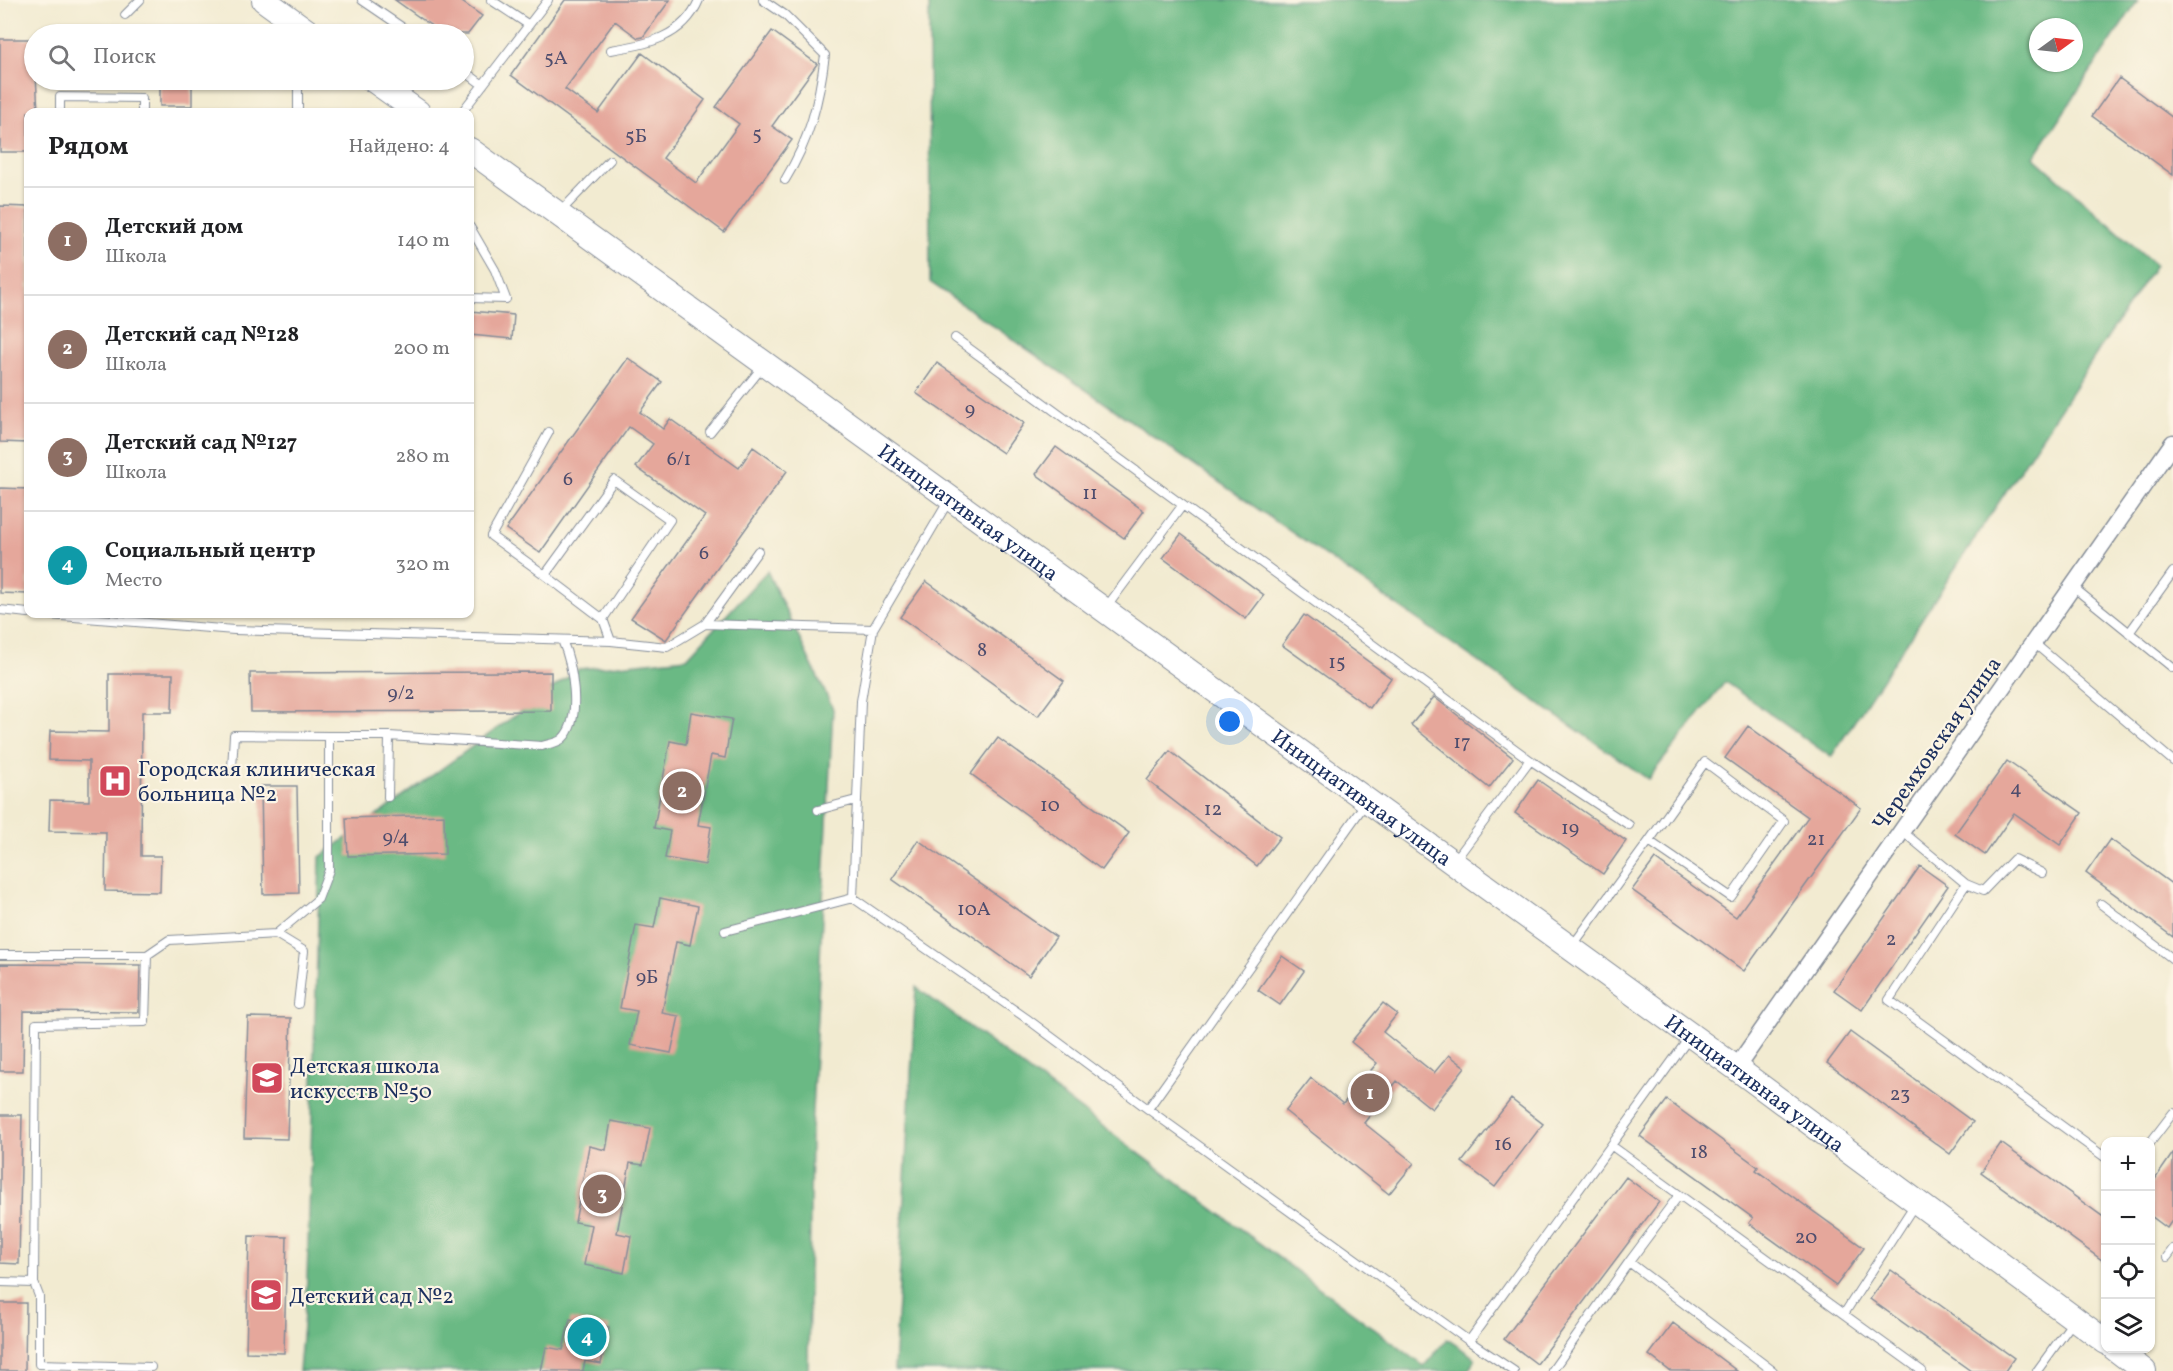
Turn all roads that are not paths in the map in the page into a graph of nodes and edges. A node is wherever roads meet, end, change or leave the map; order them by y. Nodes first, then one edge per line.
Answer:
1 (140, 0) edge
2 (264, 0) edge
3 (362, 0) edge
4 (491, 0) edge
5 (548, 0) edge
6 (699, 0) edge
7 (763, 0) edge
8 (125, 15) dead end
9 (294, 24) edge
10 (397, 24) edge
11 (528, 26) junction
12 (611, 50) dead end
13 (474, 78) edge
14 (483, 85) junction
15 (298, 90) edge
16 (394, 90) edge
17 (409, 97) edge
18 (60, 108) edge
19 (142, 108) edge
20 (298, 108) edge
21 (465, 108) edge
22 (474, 153) edge
23 (610, 160) dead end
24 (785, 180) dead end
25 (558, 214) junction
26 (474, 234) edge
27 (474, 298) edge
28 (955, 338) dead end
29 (764, 365) junction
30 (549, 432) dead end
31 (710, 432) dead end
32 (2173, 443) edge
33 (950, 499) junction
34 (1182, 506) junction
35 (758, 551) dead end
36 (2173, 572) edge
37 (544, 575) junction
38 (2073, 587) junction
39 (0, 610) edge
40 (1104, 610) junction
41 (24, 613) edge
42 (85, 618) edge
43 (160, 618) edge
44 (603, 619) junction
45 (157, 624) junction
46 (705, 624) junction
47 (873, 629) junction
48 (2129, 633) junction
49 (562, 640) junction
50 (611, 641) junction
51 (2034, 643) junction
52 (2173, 668) edge
53 (329, 736) junction
54 (389, 736) junction
55 (1530, 760) junction
56 (2173, 761) edge
57 (232, 768) dead end
58 (388, 797) dead end
59 (856, 800) junction
60 (1368, 801) junction
61 (818, 810) dead end
62 (1629, 825) dead end
63 (1902, 831) junction
64 (1649, 841) junction
65 (1453, 863) junction
66 (2042, 873) dead end
67 (1966, 884) junction
68 (852, 898) junction
69 (2101, 904) dead end
70 (725, 931) dead end
71 (276, 934) junction
72 (1571, 948) junction
73 (0, 955) edge
74 (147, 955) junction
75 (2173, 959) edge
76 (298, 1004) dead end
77 (1691, 1035) junction
78 (1736, 1068) junction
79 (1148, 1108) junction
80 (2173, 1113) edge
81 (2155, 1138) edge
82 (1612, 1146) junction
83 (2101, 1154) edge
84 (1679, 1195) junction
85 (1916, 1202) junction
86 (2173, 1249) edge
87 (2167, 1257) dead end
88 (1629, 1262) junction
89 (0, 1282) edge
90 (34, 1283) junction
91 (1844, 1314) junction
92 (2074, 1319) junction
93 (2101, 1338) edge
94 (1469, 1341) junction
95 (2121, 1353) edge
96 (151, 1367) dead end
97 (1514, 1371) edge
98 (1552, 1371) edge
99 (1773, 1371) edge
100 (1922, 1371) edge
101 (2037, 1371) edge
102 (2144, 1371) edge

1 - 8 lane
2 - 9 main road
3 - 10 lane
4 - 11 lane
5 - 11 lane
6 - 12 lane
7 - 24 lane
11 - 14 lane
13 - 14 lane
14 - 21 lane
15 - 20 lane
16 - 17 main road
18 - 19 lane
22 - 25 main road, Инициативная улица
23 - 25 lane
25 - 29 main road, Инициативная улица
26 - 27 lane
28 - 34 lane
29 - 31 lane
29 - 33 main road, Инициативная улица
30 - 37 lane
32 - 38 street, Черемховская улица
33 - 40 main road, Инициативная улица
33 - 47 lane
34 - 40 lane
34 - 55 lane
35 - 46 lane
36 - 48 lane
37 - 44 lane
37 - 44 lane
38 - 48 lane
38 - 51 street, Черемховская улица
39 - 41 lane
40 - 60 main road, Инициативная улица
42 - 45 lane
43 - 45 lane
44 - 50 lane
45 - 49 lane
46 - 47 lane
46 - 50 lane
47 - 59 lane
48 - 52 lane
49 - 50 lane
49 - 54 lane
51 - 56 lane
51 - 63 street, Черемховская улица
53 - 54 lane
53 - 57 lane
53 - 71 lane
54 - 58 lane
55 - 62 lane
55 - 65 lane
59 - 61 lane
59 - 68 lane
60 - 65 main road, Инициативная улица
60 - 79 lane
63 - 67 lane
63 - 78 street, Черемховская улица
64 - 64 lane
64 - 72 lane
65 - 72 main road, Инициативная улица
66 - 67 lane
67 - 83 lane
68 - 70 lane
68 - 79 lane
69 - 75 lane
71 - 74 lane
71 - 76 lane
72 - 77 main road, Инициативная улица
73 - 74 lane
74 - 90 lane
77 - 78 main road, Инициативная улица
77 - 82 lane
78 - 85 main road, Инициативная улица
79 - 94 lane
80 - 81 lane
82 - 84 lane
82 - 94 lane
84 - 88 lane
84 - 91 lane
85 - 91 lane
85 - 92 main road, Инициативная улица
86 - 87 lane
88 - 98 lane
88 - 99 lane
89 - 90 lane
90 - 96 lane
91 - 100 lane
92 - 93 main road, Инициативная улица
92 - 101 lane
94 - 97 lane
95 - 102 main road

